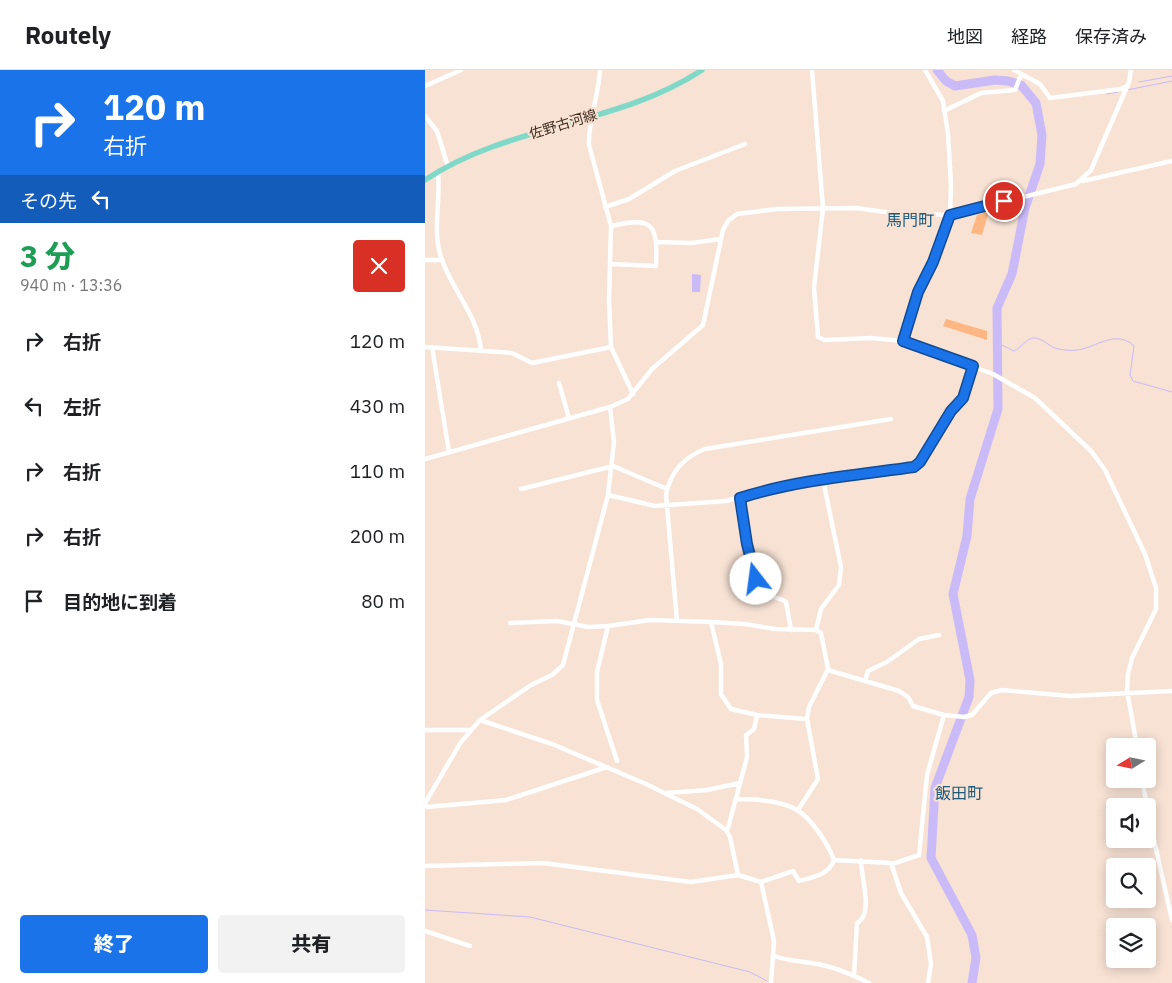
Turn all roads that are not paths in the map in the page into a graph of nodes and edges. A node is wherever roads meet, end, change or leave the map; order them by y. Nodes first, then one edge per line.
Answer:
1 (461, 70) edge
2 (600, 70) edge
3 (703, 70) edge
4 (812, 70) edge
5 (925, 70) edge
6 (1014, 70) edge
7 (1131, 70) edge
8 (1021, 77) junction
9 (1128, 84) junction
10 (425, 86) edge
11 (944, 111) junction
12 (593, 115) junction
13 (425, 116) edge
14 (745, 144) dead end
15 (1172, 161) edge
16 (448, 167) junction
17 (438, 172) junction
18 (425, 180) edge
19 (1081, 181) junction
20 (605, 207) junction
21 (823, 208) junction
22 (950, 215) junction
23 (611, 226) junction
24 (720, 239) junction
25 (657, 242) junction
26 (425, 260) edge
27 (442, 260) junction
28 (611, 264) junction
29 (903, 341) junction
30 (425, 347) edge
31 (611, 347) junction
32 (431, 348) junction
33 (481, 350) junction
34 (973, 366) junction
35 (559, 383) dead end
36 (633, 394) junction
37 (610, 407) junction
38 (569, 418) junction
39 (891, 419) dead end
40 (449, 452) junction
41 (425, 459) edge
42 (611, 466) junction
43 (823, 480) junction
44 (521, 489) dead end
45 (667, 489) junction
46 (608, 495) junction
47 (740, 498) junction
48 (666, 504) junction
49 (677, 621) junction
50 (711, 622) junction
51 (510, 623) dead end
52 (575, 624) junction
53 (608, 626) junction
54 (791, 630) junction
55 (816, 630) junction
56 (939, 636) dead end
57 (828, 670) junction
58 (865, 681) junction
59 (1127, 691) junction
60 (1172, 691) edge
61 (944, 715) junction
62 (757, 716) junction
63 (807, 719) junction
64 (479, 720) junction
65 (425, 730) edge
66 (470, 730) junction
67 (1136, 738) edge
68 (617, 761) dead end
69 (607, 767) junction
70 (740, 783) junction
71 (665, 793) junction
72 (736, 799) junction
73 (425, 804) edge
74 (798, 810) junction
75 (726, 830) junction
76 (1156, 848) edge
77 (834, 860) junction
78 (861, 860) junction
79 (892, 864) junction
80 (425, 866) edge
81 (738, 875) junction
82 (761, 882) junction
83 (1172, 920) edge
84 (425, 931) edge
85 (470, 946) dead end
86 (774, 956) junction
87 (854, 975) junction
88 (771, 983) edge
89 (869, 983) edge
90 (928, 983) edge

1 - 10 street
2 - 12 street
3 - 12 main road, 佐野古河線
4 - 21 street
5 - 11 street
6 - 8 street
7 - 9 street
8 - 9 street
8 - 11 street
9 - 19 street
11 - 22 street
12 - 16 main road, 佐野古河線
12 - 20 street
13 - 16 street
14 - 20 street
15 - 19 street
16 - 17 main road, 佐野古河線
17 - 18 main road, 佐野古河線
17 - 27 street
19 - 22 street
20 - 23 street
21 - 22 street
21 - 24 street
21 - 29 street
22 - 29 street
23 - 25 street
23 - 28 street
24 - 25 street
24 - 36 street
25 - 28 street
26 - 27 street
27 - 33 street
28 - 31 street
29 - 34 street
30 - 32 street
31 - 33 street
31 - 36 street
32 - 33 street
32 - 40 street
34 - 43 street
34 - 59 street
35 - 38 street
36 - 37 street
37 - 38 street
37 - 42 street
38 - 40 street
39 - 45 street
40 - 41 street
42 - 44 street
42 - 45 street
42 - 46 street
43 - 47 street
43 - 55 street
45 - 48 street
46 - 48 street
46 - 52 street
47 - 48 street
47 - 54 street
48 - 49 street
49 - 50 street
49 - 53 street
50 - 54 street
50 - 62 street
51 - 52 street
52 - 53 street
52 - 64 street
53 - 68 street
54 - 55 street
55 - 57 street
56 - 58 street
57 - 58 street
57 - 63 street
58 - 61 street
59 - 60 street
59 - 61 street
59 - 67 street
61 - 79 street
62 - 63 street
62 - 70 street
63 - 74 street
64 - 66 street
64 - 69 street
65 - 66 street
66 - 73 street
69 - 71 street
69 - 73 street
70 - 71 street
70 - 72 street
71 - 75 street
72 - 74 street
72 - 75 street
74 - 77 street
75 - 81 street
76 - 83 street
77 - 78 street
77 - 82 street
78 - 79 street
78 - 87 street
79 - 90 street
80 - 81 street
81 - 82 street
82 - 86 street
84 - 85 street
86 - 87 street
86 - 88 street
87 - 89 street

